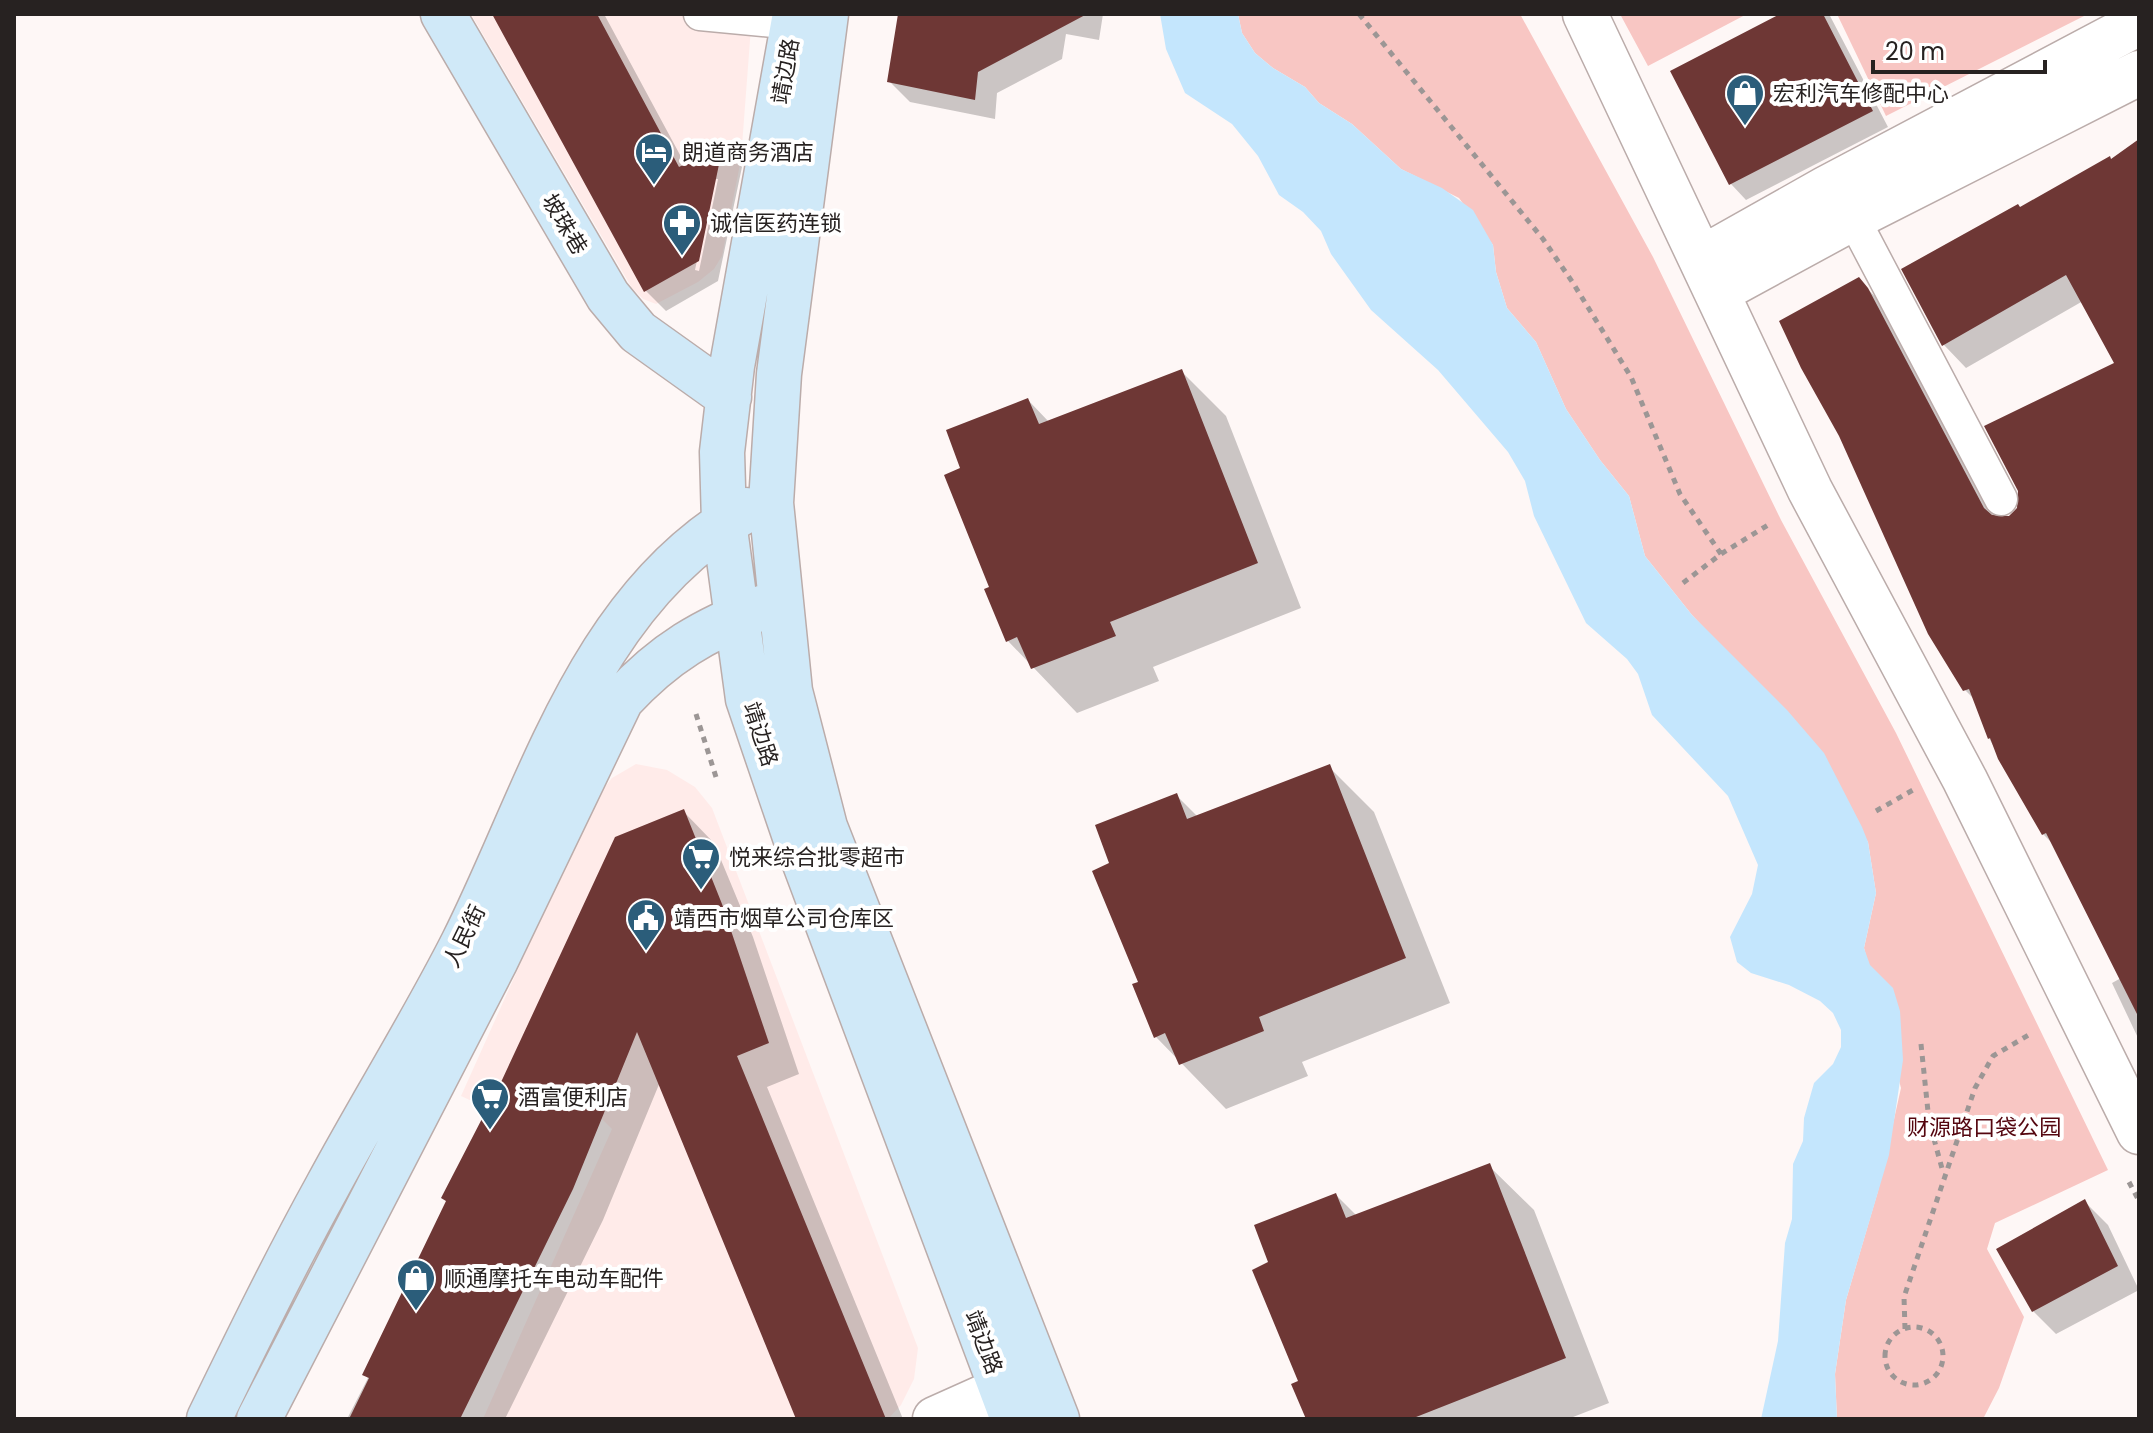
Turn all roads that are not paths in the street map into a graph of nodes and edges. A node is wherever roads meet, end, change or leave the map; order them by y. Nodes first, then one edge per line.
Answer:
1 (443, 14) edge
2 (700, 14) edge
3 (1585, 14) edge
4 (805, 17) edge
5 (2139, 23) edge
6 (2139, 73) edge
7 (1853, 218) junction
8 (1709, 276) junction
9 (729, 397) junction
10 (2001, 499) dead end
11 (771, 503) junction
12 (724, 522) junction
13 (781, 600) junction
14 (737, 617) junction
15 (2139, 1132) edge
16 (1008, 1404) edge
17 (209, 1419) edge
18 (259, 1419) edge
19 (935, 1419) edge
20 (1057, 1419) edge

1 - 9 main road, 坡珠巷
2 - 4 lane
3 - 8 street
4 - 9 main road, 靖边路
4 - 11 main road, 靖边路
5 - 8 street
6 - 7 street
7 - 8 street
7 - 10 lane
8 - 15 street
9 - 12 main road, 靖边路
11 - 12 main road, 人民街
11 - 13 main road, 靖边路
12 - 14 main road, 靖边路
12 - 17 main road, 人民街
13 - 14 main road, 人民街
13 - 20 main road, 靖边路
14 - 16 main road, 靖边路
14 - 18 main road, 人民街
16 - 19 street

